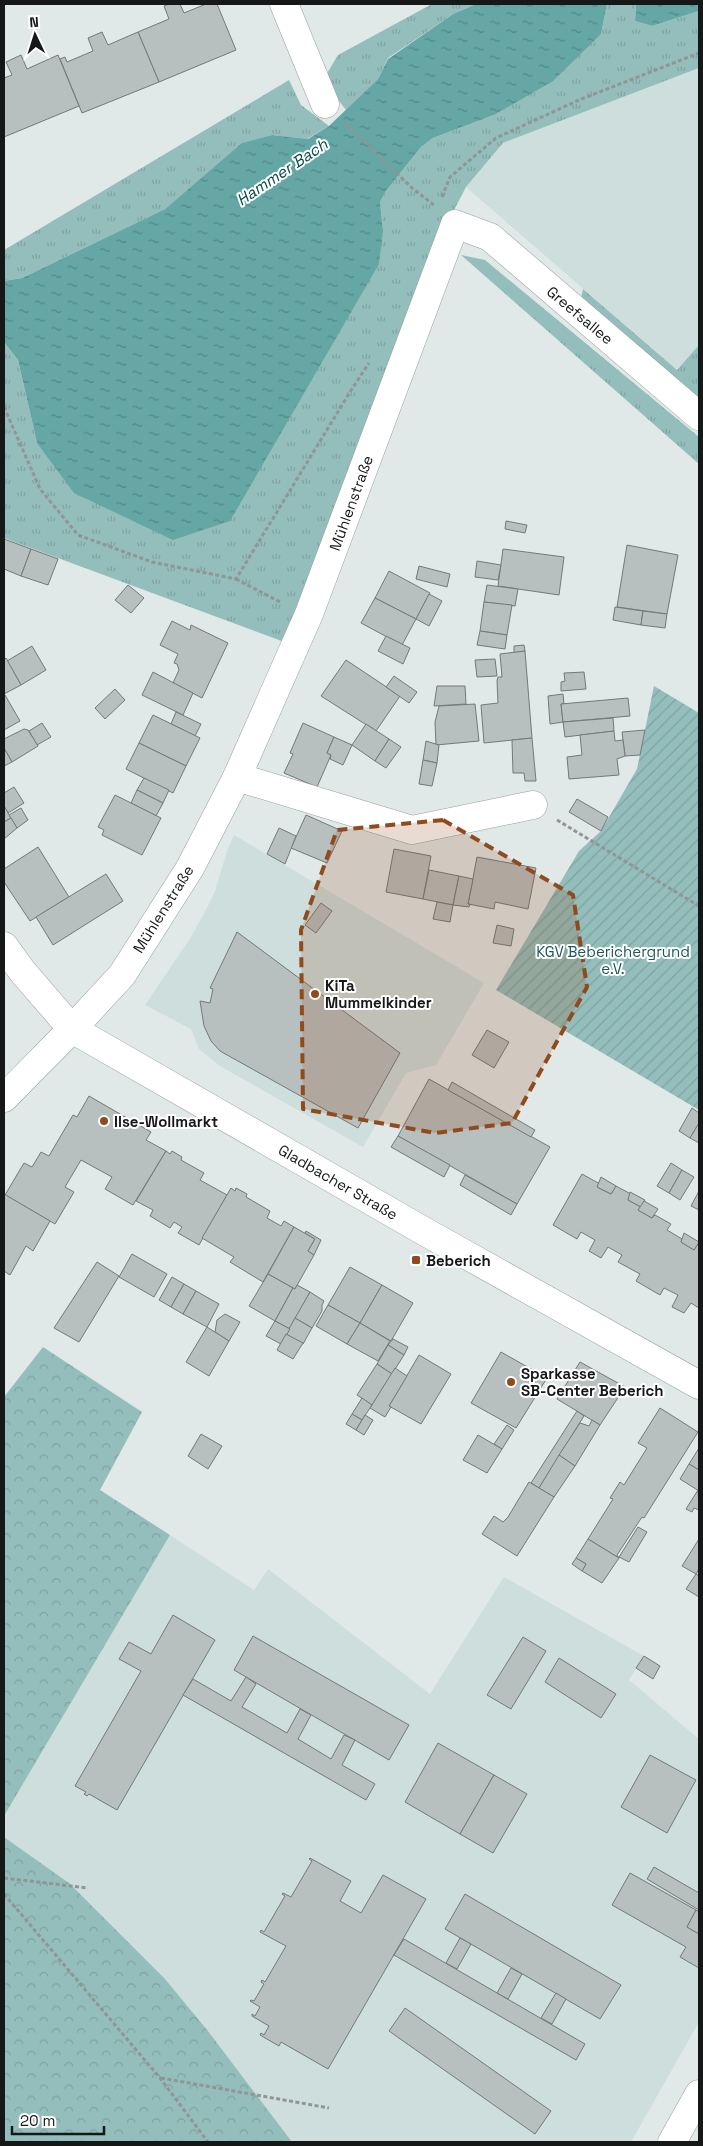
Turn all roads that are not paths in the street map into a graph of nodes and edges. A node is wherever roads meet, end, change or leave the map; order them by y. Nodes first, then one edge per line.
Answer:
1 (284, 4) edge
2 (325, 104) road end
3 (455, 224) joint
4 (699, 416) edge
5 (237, 777) junction
6 (533, 805) road end
7 (4, 946) edge
8 (72, 1029) junction
9 (4, 1098) edge
10 (699, 1385) edge
11 (699, 2094) edge
12 (672, 2142) edge

1 - 2 street
3 - 4 street, Greefsallee
3 - 5 street, Mühlenstraße
5 - 6 street
5 - 8 street, Mühlenstraße
7 - 8 street, Gladbacher Straße
8 - 9 street, Mühlenstraße
8 - 10 street, Gladbacher Straße
11 - 12 street

